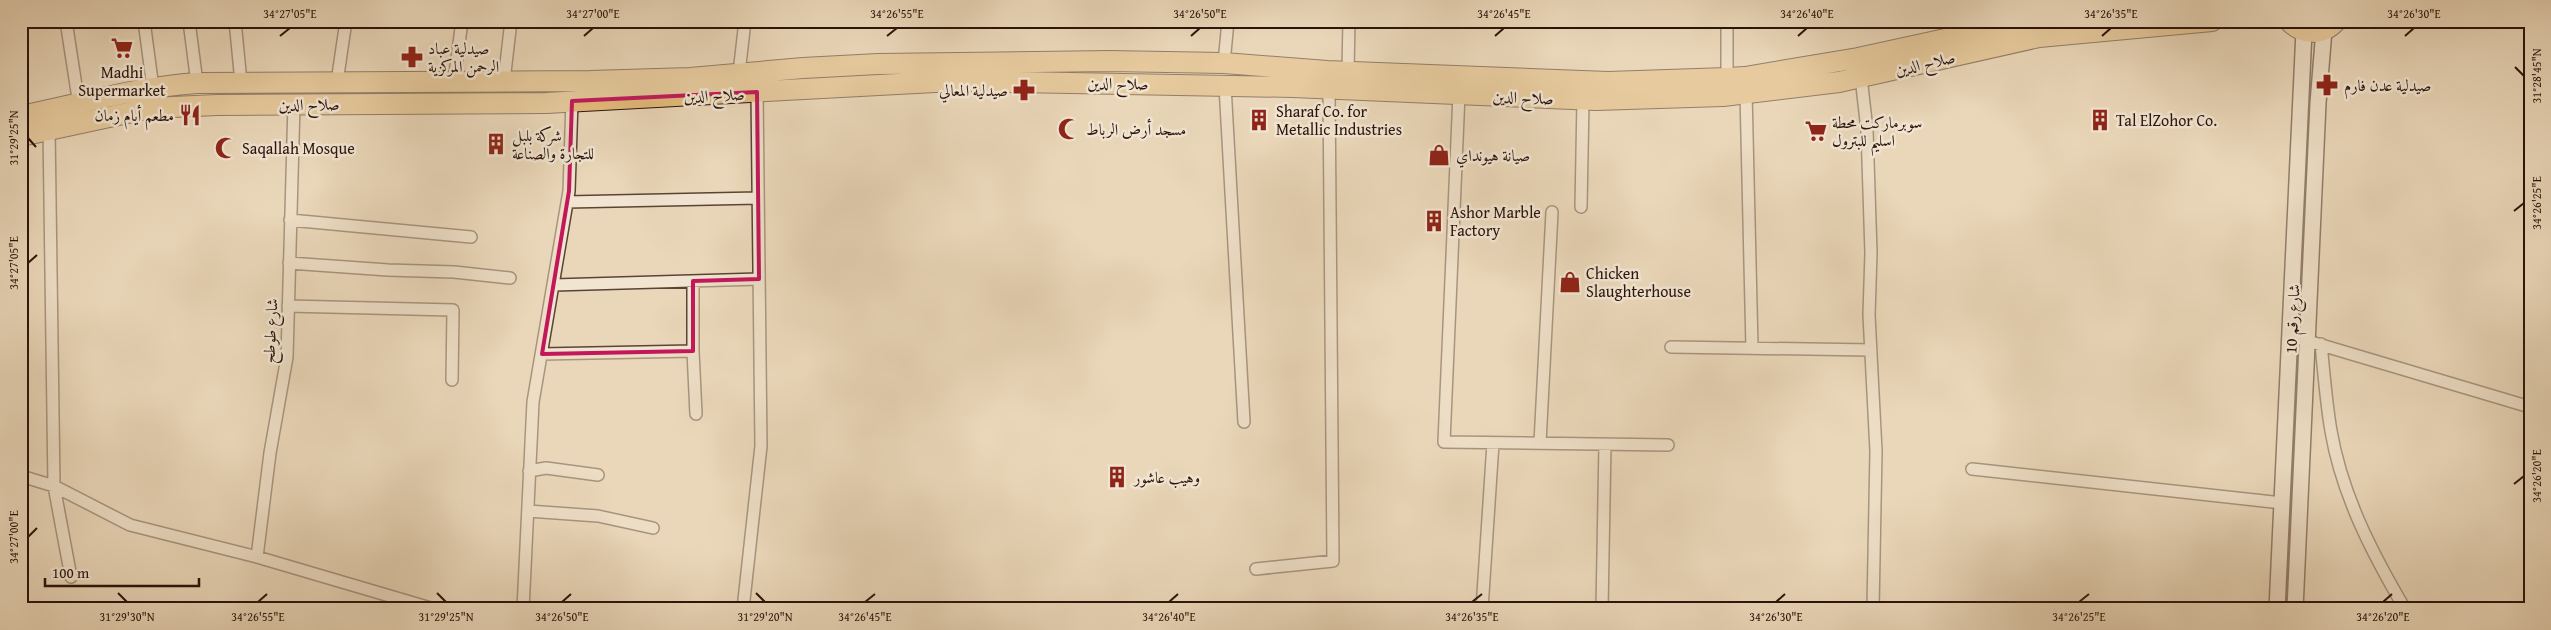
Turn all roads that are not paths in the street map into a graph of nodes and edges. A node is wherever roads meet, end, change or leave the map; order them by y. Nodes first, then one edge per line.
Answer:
1 (66, 21) edge
2 (144, 21) edge
3 (189, 21) edge
4 (235, 21) edge
5 (346, 21) edge
6 (462, 21) edge
7 (511, 21) edge
8 (745, 21) edge
9 (1228, 21) edge
10 (1349, 21) edge
11 (1727, 21) edge
12 (2028, 21) edge
13 (2212, 21) edge
14 (2296, 26) edge
15 (2330, 26) edge
16 (1224, 63) junction
17 (1348, 71) junction
18 (739, 73) junction
19 (1861, 77) junction
20 (1727, 78) junction
21 (454, 81) junction
22 (504, 81) junction
23 (241, 82) junction
24 (337, 82) junction
25 (197, 83) junction
26 (1225, 86) junction
27 (153, 88) junction
28 (1329, 89) junction
29 (757, 92) junction
30 (1746, 93) junction
31 (1459, 94) junction
32 (1583, 100) junction
33 (572, 101) junction
34 (294, 104) junction
35 (79, 105) junction
36 (21, 116) edge
37 (49, 129) junction
38 (21, 136) edge
39 (758, 198) junction
40 (567, 202) junction
41 (1581, 207) dead end
42 (1552, 212) dead end
43 (290, 220) junction
44 (471, 237) dead end
45 (290, 262) junction
46 (510, 278) dead end
47 (759, 279) junction
48 (693, 281) junction
49 (554, 285) junction
50 (288, 306) junction
51 (2291, 336) junction
52 (2315, 342) junction
53 (1671, 347) dead end
54 (1752, 348) junction
55 (1871, 350) junction
56 (693, 351) junction
57 (542, 354) junction
58 (452, 380) dead end
59 (2530, 407) edge
60 (696, 414) dead end
61 (1244, 422) dead end
62 (1493, 442) junction
63 (1540, 443) junction
64 (1605, 444) junction
65 (1668, 445) dead end
66 (1972, 469) dead end
67 (529, 471) junction
68 (598, 475) dead end
69 (21, 476) edge
70 (54, 486) junction
71 (2282, 503) junction
72 (528, 511) junction
73 (654, 528) dead end
74 (257, 557) junction
75 (1256, 569) dead end
76 (71, 577) dead end
77 (434, 609) edge
78 (523, 609) edge
79 (743, 609) edge
80 (1482, 609) edge
81 (1602, 609) edge
82 (1873, 609) edge
83 (2277, 609) edge
84 (2295, 609) edge
85 (2405, 609) edge

1 - 35 street
2 - 27 street
3 - 25 street
4 - 23 street
5 - 24 street
6 - 21 street
7 - 22 street
8 - 18 street
9 - 16 street
10 - 17 street
11 - 20 street
12 - 20 highway, صلاح الدين
13 - 19 highway, صلاح الدين
14 - 15 highway
14 - 51 main road, شارع رقم 10
15 - 52 main road, شارع رقم 10
16 - 17 highway, صلاح الدين
16 - 18 highway, صلاح الدين
17 - 20 highway, صلاح الدين
18 - 22 highway, صلاح الدين
19 - 30 highway, صلاح الدين
19 - 55 street
21 - 22 highway, صلاح الدين
21 - 24 highway, صلاح الدين
23 - 24 highway, صلاح الدين
23 - 25 highway, صلاح الدين
25 - 27 highway, صلاح الدين
26 - 28 highway, صلاح الدين
26 - 29 highway, صلاح الدين
26 - 61 street
27 - 35 highway, صلاح الدين
28 - 31 highway, صلاح الدين
28 - 75 street
29 - 33 highway, صلاح الدين
29 - 39 street
30 - 32 highway, صلاح الدين
30 - 54 street
31 - 32 highway, صلاح الدين
31 - 62 street
32 - 41 street
33 - 34 highway, صلاح الدين
33 - 40 street
34 - 37 highway, صلاح الدين
34 - 43 street, شارع طوطح
35 - 36 highway, صلاح الدين
37 - 38 highway, صلاح الدين
37 - 70 street
39 - 40 street
39 - 47 street
40 - 49 street
42 - 63 street
43 - 44 street
43 - 45 street, شارع طوطح
45 - 46 street
45 - 50 street, شارع طوطح
47 - 48 street
47 - 79 street
48 - 49 street
48 - 56 street
49 - 57 street
50 - 58 street
50 - 74 street, شارع طوطح
51 - 52 street
51 - 71 main road, شارع رقم 10
52 - 59 street
52 - 84 main road, شارع رقم 10
52 - 85 street
53 - 54 street
54 - 55 street
55 - 82 street
56 - 57 street
56 - 60 street
57 - 67 street
62 - 63 street
62 - 80 street
63 - 64 street
64 - 65 street
64 - 81 street
66 - 71 street
67 - 68 street
67 - 72 street
69 - 70 street
70 - 74 street
70 - 76 street
71 - 83 main road, شارع رقم 10
72 - 73 street
72 - 78 street
74 - 77 street

